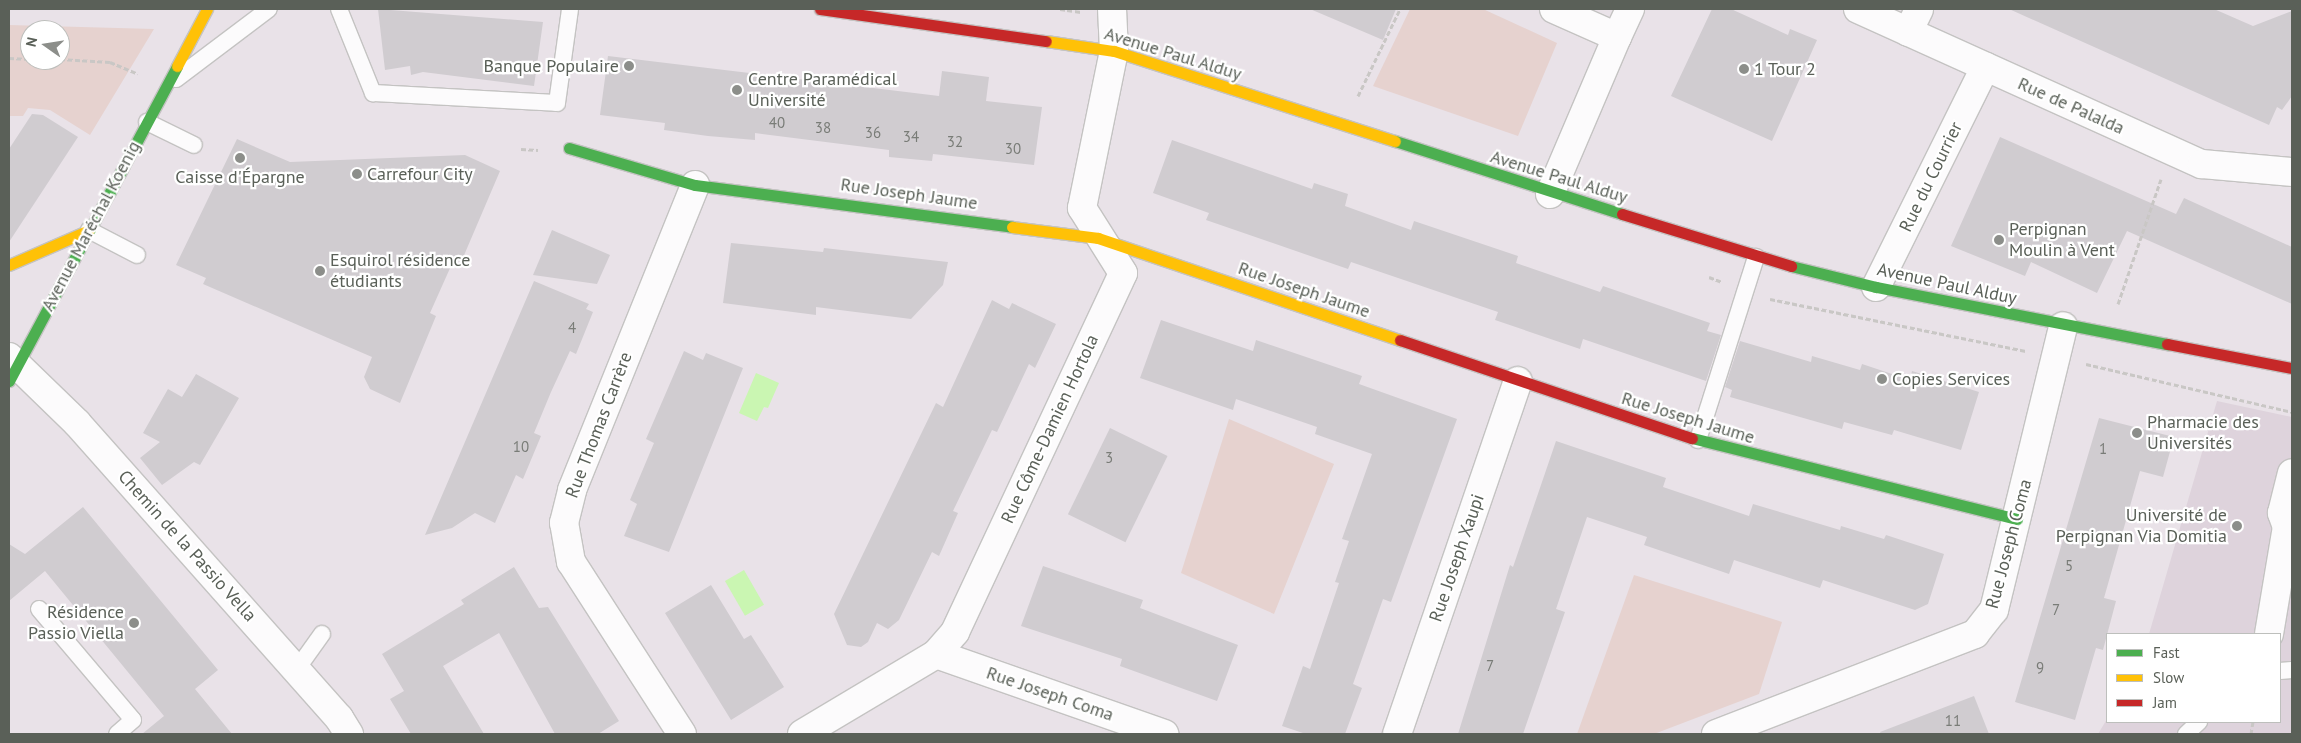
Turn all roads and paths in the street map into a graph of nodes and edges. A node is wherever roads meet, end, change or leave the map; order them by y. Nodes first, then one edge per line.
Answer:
1 (207, 9) edge
2 (269, 9) edge
3 (339, 9) edge
4 (570, 9) edge
5 (820, 9) edge
6 (1112, 9) edge
7 (1400, 9) edge
8 (1554, 9) edge
9 (1630, 9) edge
10 (1858, 9) edge
11 (1914, 20) edge
12 (1617, 37) junction
13 (1114, 51) junction
14 (70, 60) edge
15 (1985, 67) junction
16 (166, 86) junction
17 (1358, 96) dead end
18 (146, 122) junction
19 (194, 145) dead end
20 (569, 148) dead end
21 (2171, 150) junction
22 (2292, 172) edge
23 (695, 185) junction
24 (1550, 194) junction
25 (89, 230) junction
26 (1098, 238) junction
27 (137, 255) dead end
28 (1756, 257) junction
29 (9, 265) edge
30 (1876, 287) junction
31 (2063, 326) junction
32 (2107, 335) junction
33 (2087, 364) dead end
34 (11, 368) edge
35 (2292, 368) edge
36 (1518, 381) junction
37 (2292, 412) edge
38 (1698, 440) junction
39 (2292, 473) edge
40 (2017, 519) junction
41 (2290, 525) edge
42 (39, 609) dead end
43 (2269, 633) edge
44 (322, 634) dead end
45 (936, 654) junction
46 (297, 669) junction
47 (2198, 723) edge
48 (117, 734) edge
49 (349, 734) edge
50 (682, 734) edge
51 (802, 734) edge
52 (1164, 734) edge
53 (1397, 734) edge
54 (1716, 734) edge
55 (2186, 734) edge

1 - 16 street, Avenue Maréchal Koenig
2 - 16 lane, Avenue Maréchal Koenig
3 - 4 lane
5 - 13 street, Avenue Paul Alduy
6 - 13 street, Rue Côme-Damien Hortola
7 - 17 path
8 - 12 street
9 - 12 street
10 - 11 street, Rue de Palalda
11 - 15 street, Rue de Palalda
12 - 24 street
13 - 24 street, Avenue Paul Alduy
13 - 26 street, Rue Côme-Damien Hortola
14 - 16 path
15 - 21 street, Rue de Palalda
15 - 30 street, Rue du Courrier
16 - 18 street, Avenue Maréchal Koenig
18 - 19 lane
18 - 25 street, Avenue Maréchal Koenig
20 - 23 street, Rue Joseph Jaume
21 - 22 street, Rue de Palalda
21 - 32 path
23 - 26 street, Rue Joseph Jaume
23 - 50 street, Rue Thomas Carrère
24 - 28 street, Avenue Paul Alduy
25 - 27 lane
25 - 29 street
25 - 34 street, Avenue Maréchal Koenig
26 - 36 street, Rue Joseph Jaume
26 - 45 street, Rue Côme-Damien Hortola
28 - 30 street, Avenue Paul Alduy
28 - 38 lane
30 - 31 street, Avenue Paul Alduy
31 - 32 street, Avenue Paul Alduy
31 - 40 street, Rue Joseph Coma
32 - 35 street, Avenue Paul Alduy
33 - 37 path
34 - 46 street, Chemin de la Passio Vella
36 - 38 street, Rue Joseph Jaume
36 - 53 street, Rue Joseph Xaupi
38 - 40 street, Rue Joseph Jaume
39 - 41 street
40 - 54 street, Rue Joseph Coma
41 - 43 street
42 - 48 lane
44 - 46 lane
45 - 51 street, Rue Côme-Damien Hortola
45 - 52 street, Rue Joseph Coma
46 - 49 street, Chemin de la Passio Vella
47 - 55 lane

